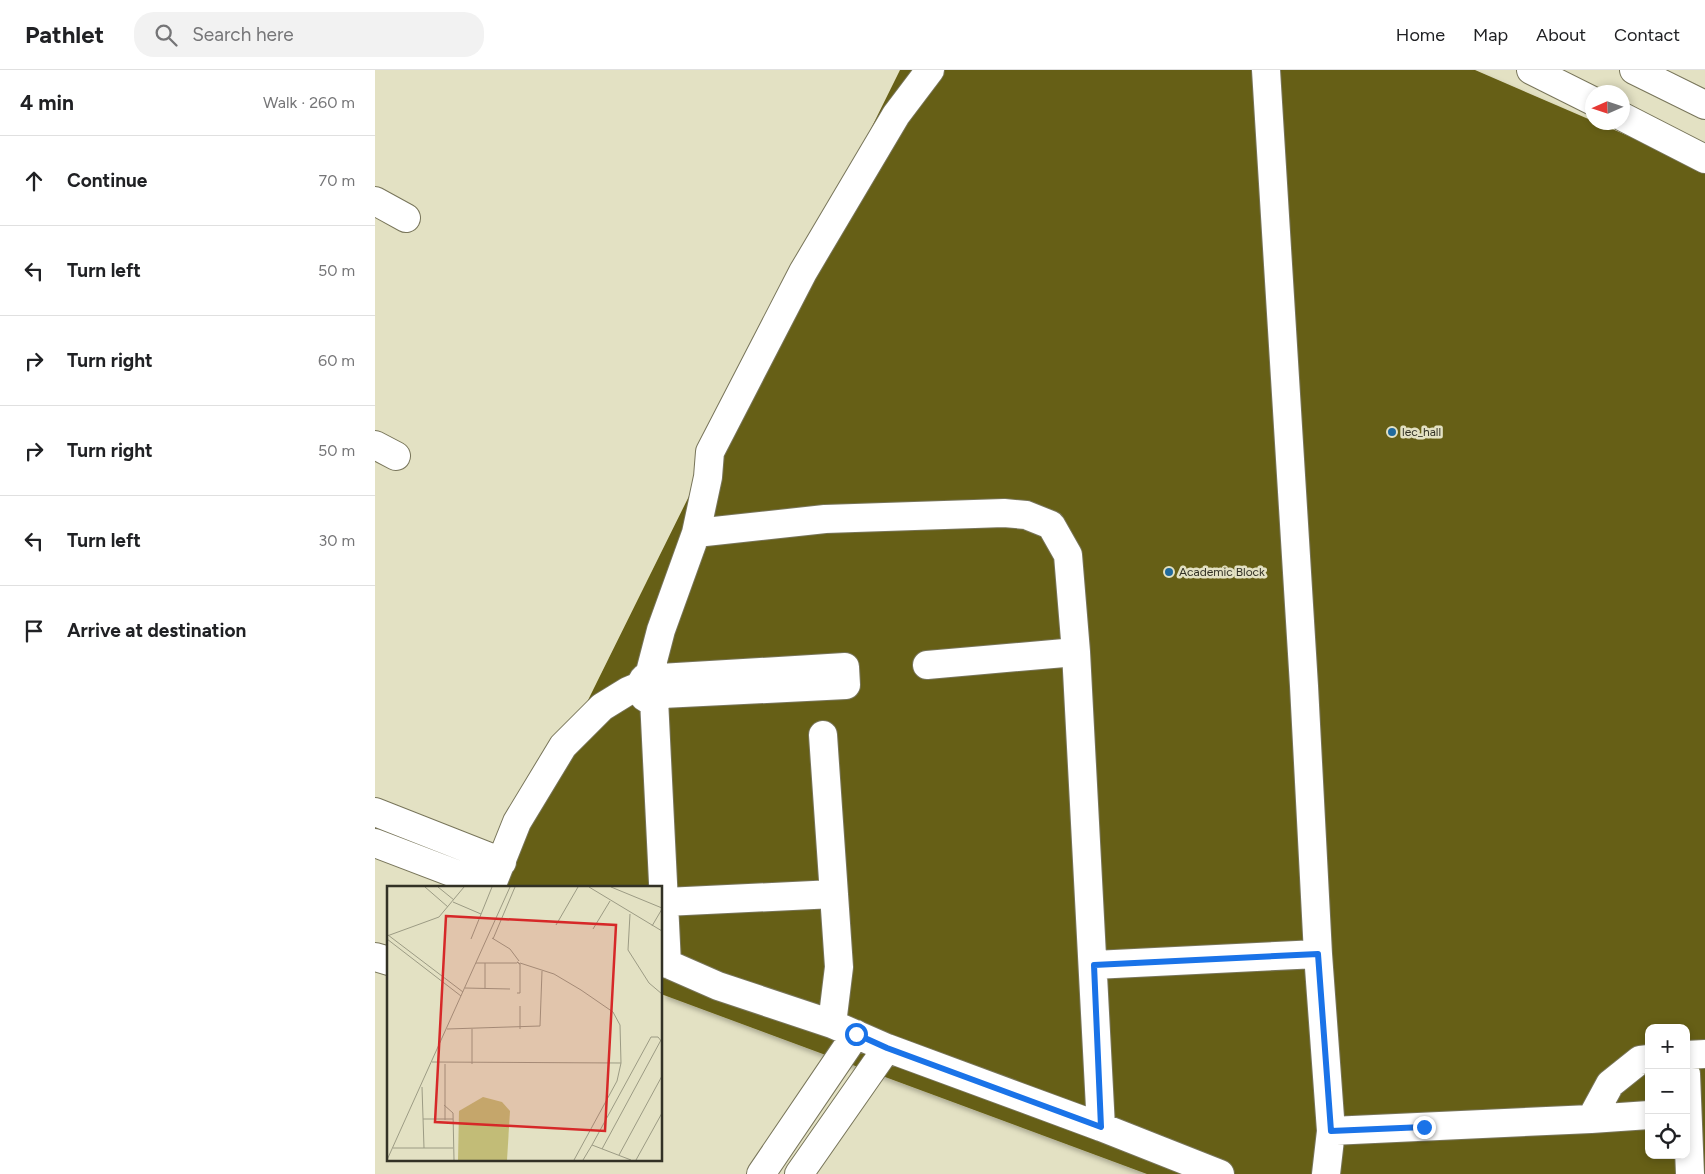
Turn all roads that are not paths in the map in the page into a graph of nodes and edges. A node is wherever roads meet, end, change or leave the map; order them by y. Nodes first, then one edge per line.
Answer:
1 (930, 70) edge
2 (1266, 70) edge
3 (1531, 70) edge
4 (1633, 70) edge
5 (1585, 97) edge
6 (1705, 105) edge
7 (1630, 121) edge
8 (1705, 159) edge
9 (375, 201) edge
10 (406, 218) dead end
11 (696, 533) junction
12 (1076, 652) junction
13 (927, 665) dead end
14 (653, 687) junction
15 (823, 735) dead end
16 (375, 812) edge
17 (401, 822) junction
18 (383, 846) edge
19 (502, 862) junction
20 (489, 886) edge
21 (492, 886) edge
22 (834, 894) junction
23 (665, 902) junction
24 (1318, 954) junction
25 (375, 957) edge
26 (387, 961) edge
27 (664, 962) edge
28 (1094, 965) junction
29 (844, 1029) junction
30 (887, 1048) junction
31 (1705, 1054) edge
32 (1690, 1055) edge
33 (1645, 1059) edge
34 (1687, 1114) edge
35 (1645, 1115) edge
36 (1591, 1119) junction
37 (1101, 1127) junction
38 (1331, 1131) junction
39 (761, 1174) edge
40 (799, 1174) edge
41 (1220, 1174) edge
42 (1326, 1174) edge
43 (1690, 1174) edge

1 - 11 street
2 - 24 street
3 - 5 street
4 - 6 street
7 - 8 street
9 - 10 street
11 - 12 street
11 - 14 street
12 - 13 street
12 - 28 street
14 - 14 street
14 - 19 street
14 - 23 street
15 - 22 street
16 - 17 street
17 - 18 street
17 - 19 street
18 - 20 street
19 - 21 street
22 - 23 street
22 - 29 street
23 - 27 street
24 - 28 street
24 - 38 street
25 - 26 street
27 - 29 street
28 - 37 street
29 - 30 street
29 - 39 street
30 - 37 street
30 - 40 street
31 - 32 street
33 - 36 street
34 - 43 street
35 - 36 street
36 - 38 street
37 - 41 street
38 - 42 street

